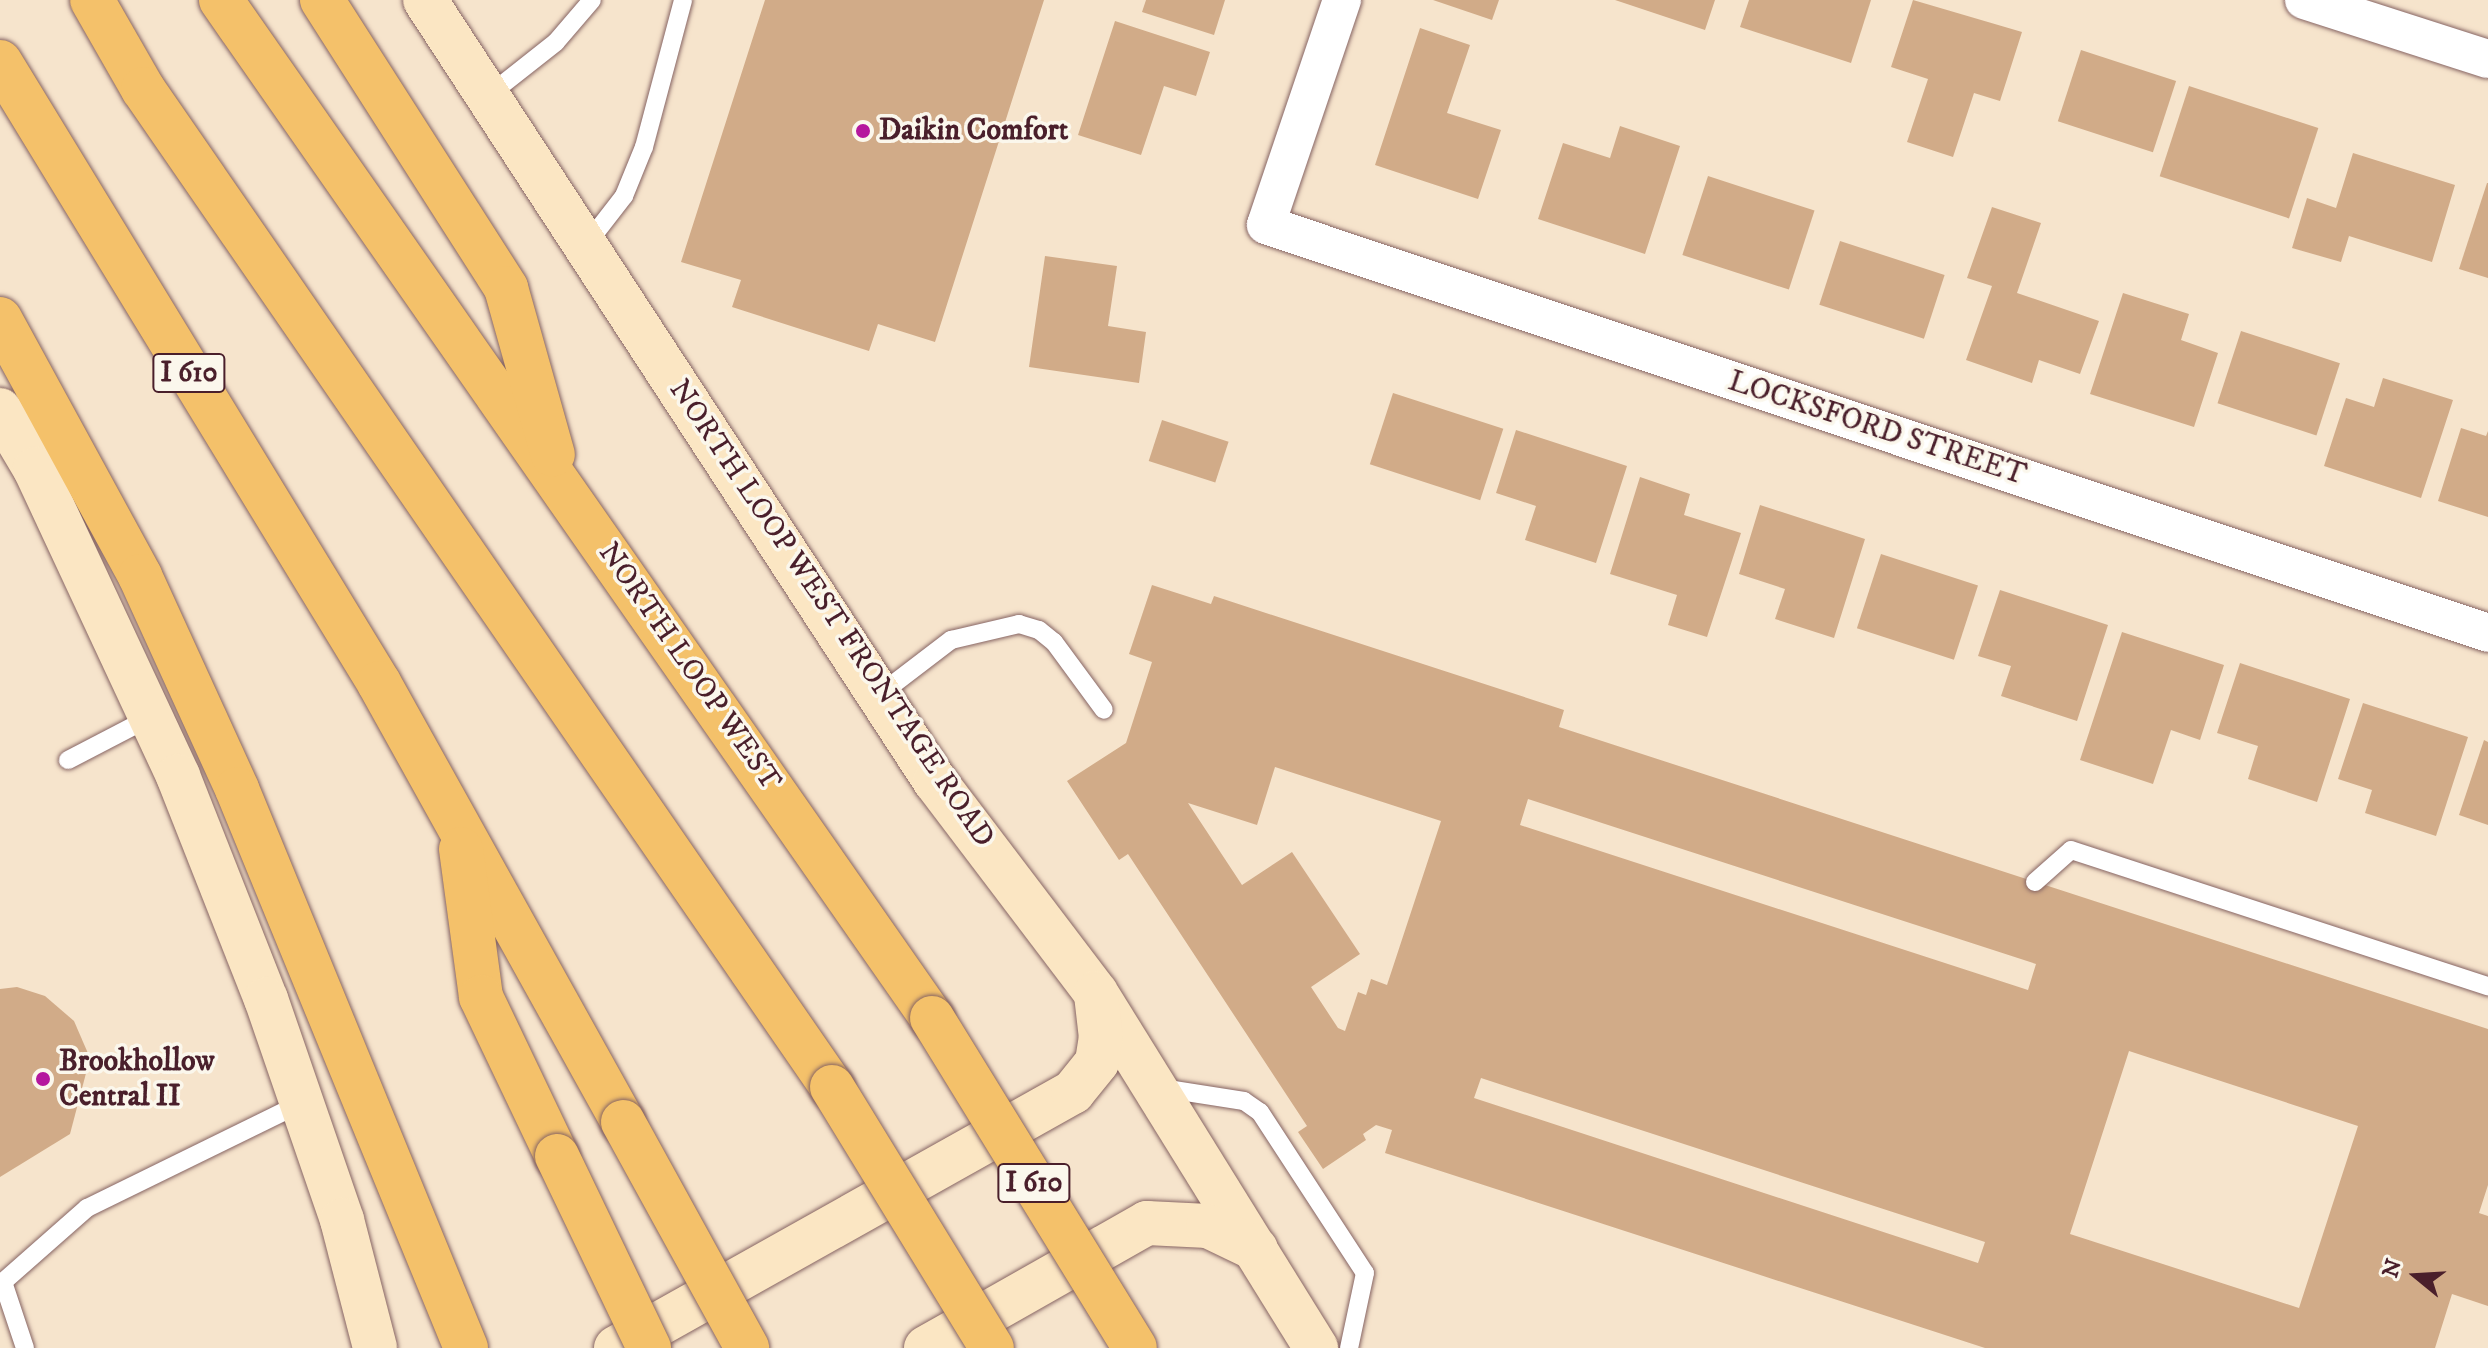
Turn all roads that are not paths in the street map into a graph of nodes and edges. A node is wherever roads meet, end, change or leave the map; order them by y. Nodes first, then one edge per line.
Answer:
1 (92, 0) edge
2 (221, 0) edge
3 (322, 0) edge
4 (425, 0) edge
5 (592, 0) edge
6 (683, 0) edge
7 (1342, 0) edge
8 (2304, 0) edge
9 (2488, 59) edge
10 (0, 62) edge
11 (489, 95) junction
12 (586, 245) junction
13 (0, 319) edge
14 (0, 410) edge
15 (562, 488) junction
16 (2488, 633) edge
17 (879, 695) junction
18 (1104, 710) dead end
19 (151, 717) junction
20 (68, 760) dead end
21 (458, 823) junction
22 (2035, 882) dead end
23 (2488, 986) edge
24 (1096, 993) junction
25 (1155, 1087) junction
26 (301, 1103) junction
27 (1256, 1249) junction
28 (25, 1348) edge
29 (375, 1348) edge
30 (466, 1348) edge
31 (616, 1348) edge
32 (649, 1348) edge
33 (747, 1348) edge
34 (926, 1348) edge
35 (992, 1348) edge
36 (1135, 1348) edge
37 (1316, 1348) edge
38 (1349, 1348) edge

1 - 35 highway, bridge
2 - 15 highway, NORTH LOOP WEST / I 610
3 - 15 highway
4 - 11 main road, NORTH LOOP WEST FRONTAGE ROAD
5 - 11 lane
6 - 12 lane
7 - 16 street, LOCKSFORD STREET
8 - 9 street
10 - 21 highway, I 610
11 - 12 main road, NORTH LOOP WEST FRONTAGE ROAD
12 - 17 main road, NORTH LOOP WEST FRONTAGE ROAD
13 - 30 highway
14 - 19 main road
15 - 36 highway, NORTH LOOP WEST / I 610, bridge
17 - 18 lane
17 - 24 main road, NORTH LOOP WEST FRONTAGE ROAD
19 - 20 lane
19 - 26 main road
21 - 32 highway, bridge
21 - 33 highway, I 610, bridge
22 - 23 lane
24 - 25 main road, NORTH LOOP WEST FRONTAGE ROAD
24 - 31 main road
25 - 27 main road, NORTH LOOP WEST FRONTAGE ROAD
25 - 38 lane
26 - 28 lane
26 - 29 main road
27 - 34 main road
27 - 37 main road, NORTH LOOP WEST FRONTAGE ROAD

